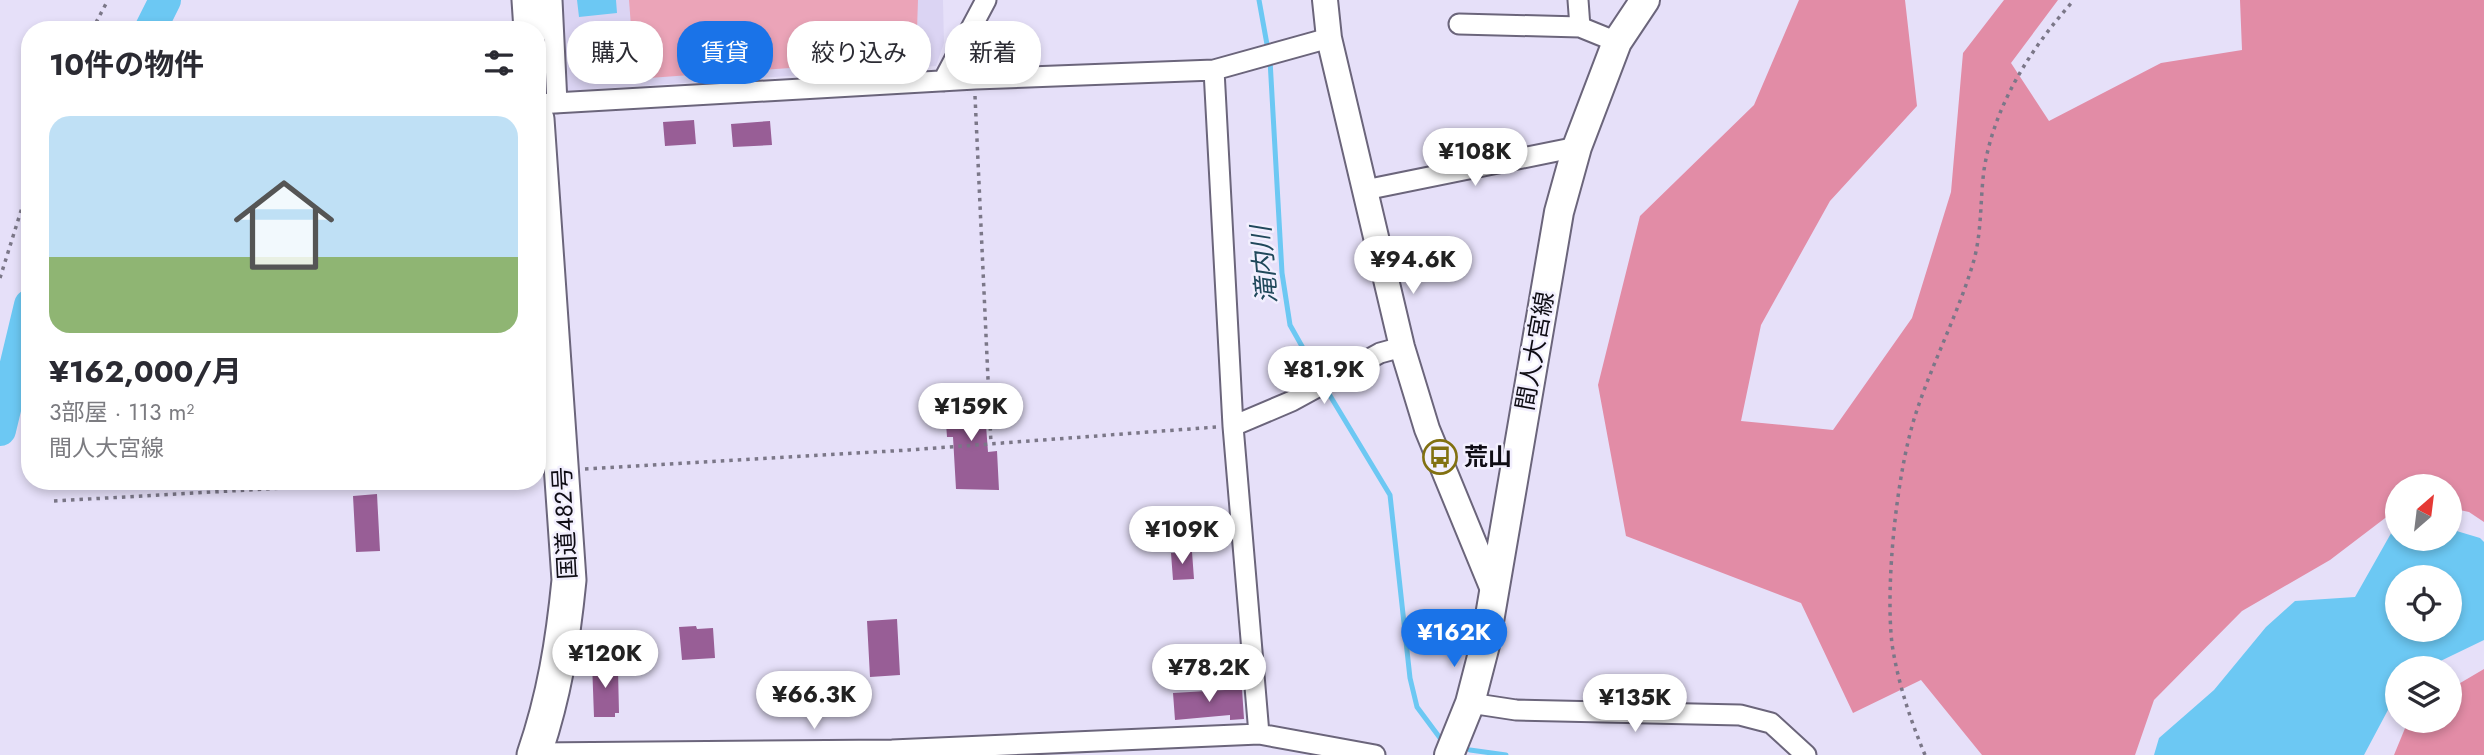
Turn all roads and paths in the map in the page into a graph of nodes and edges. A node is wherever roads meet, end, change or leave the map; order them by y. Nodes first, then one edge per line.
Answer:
1 (108, 0) edge
2 (529, 0) edge
3 (552, 0) edge
4 (986, 0) edge
5 (1325, 0) edge
6 (1578, 0) edge
7 (1645, 0) edge
8 (2074, 0) edge
9 (97, 21) edge
10 (530, 21) edge
11 (1459, 24) dead end
12 (1580, 27) junction
13 (1329, 38) junction
14 (1617, 42) junction
15 (1214, 70) junction
16 (1041, 77) edge
17 (943, 81) joint
18 (546, 82) edge
19 (975, 84) edge
20 (546, 109) edge
21 (546, 145) edge
22 (1577, 147) junction
23 (1365, 190) junction
24 (21, 211) edge
25 (0, 278) edge
26 (1402, 347) junction
27 (1233, 426) junction
28 (991, 443) junction
29 (564, 470) junction
30 (248, 490) edge
31 (54, 501) dead end
32 (1494, 592) junction
33 (1470, 703) junction
34 (1259, 734) junction
35 (1093, 749) edge
36 (535, 754) edge
37 (1375, 755) edge
38 (1449, 755) edge
39 (1806, 755) edge
40 (1925, 755) edge

1 - 9 path
2 - 10 highway
3 - 18 street
4 - 17 street
5 - 13 street
6 - 12 street
7 - 14 main road, 間人大宮線
8 - 40 path
11 - 12 street
12 - 14 street
13 - 15 street
13 - 23 street
14 - 22 main road, 間人大宮線
15 - 16 street
15 - 27 street
17 - 20 street
19 - 28 path
21 - 29 highway, 国道482号
22 - 23 street
22 - 32 main road, 間人大宮線
23 - 26 street
24 - 25 path
26 - 27 street
26 - 32 street
27 - 28 path
27 - 34 street
28 - 29 path
29 - 36 highway, 国道482号
30 - 31 path
32 - 33 main road, 間人大宮線
33 - 38 main road, 間人大宮線
33 - 39 street
34 - 35 street
34 - 37 street
35 - 36 street

